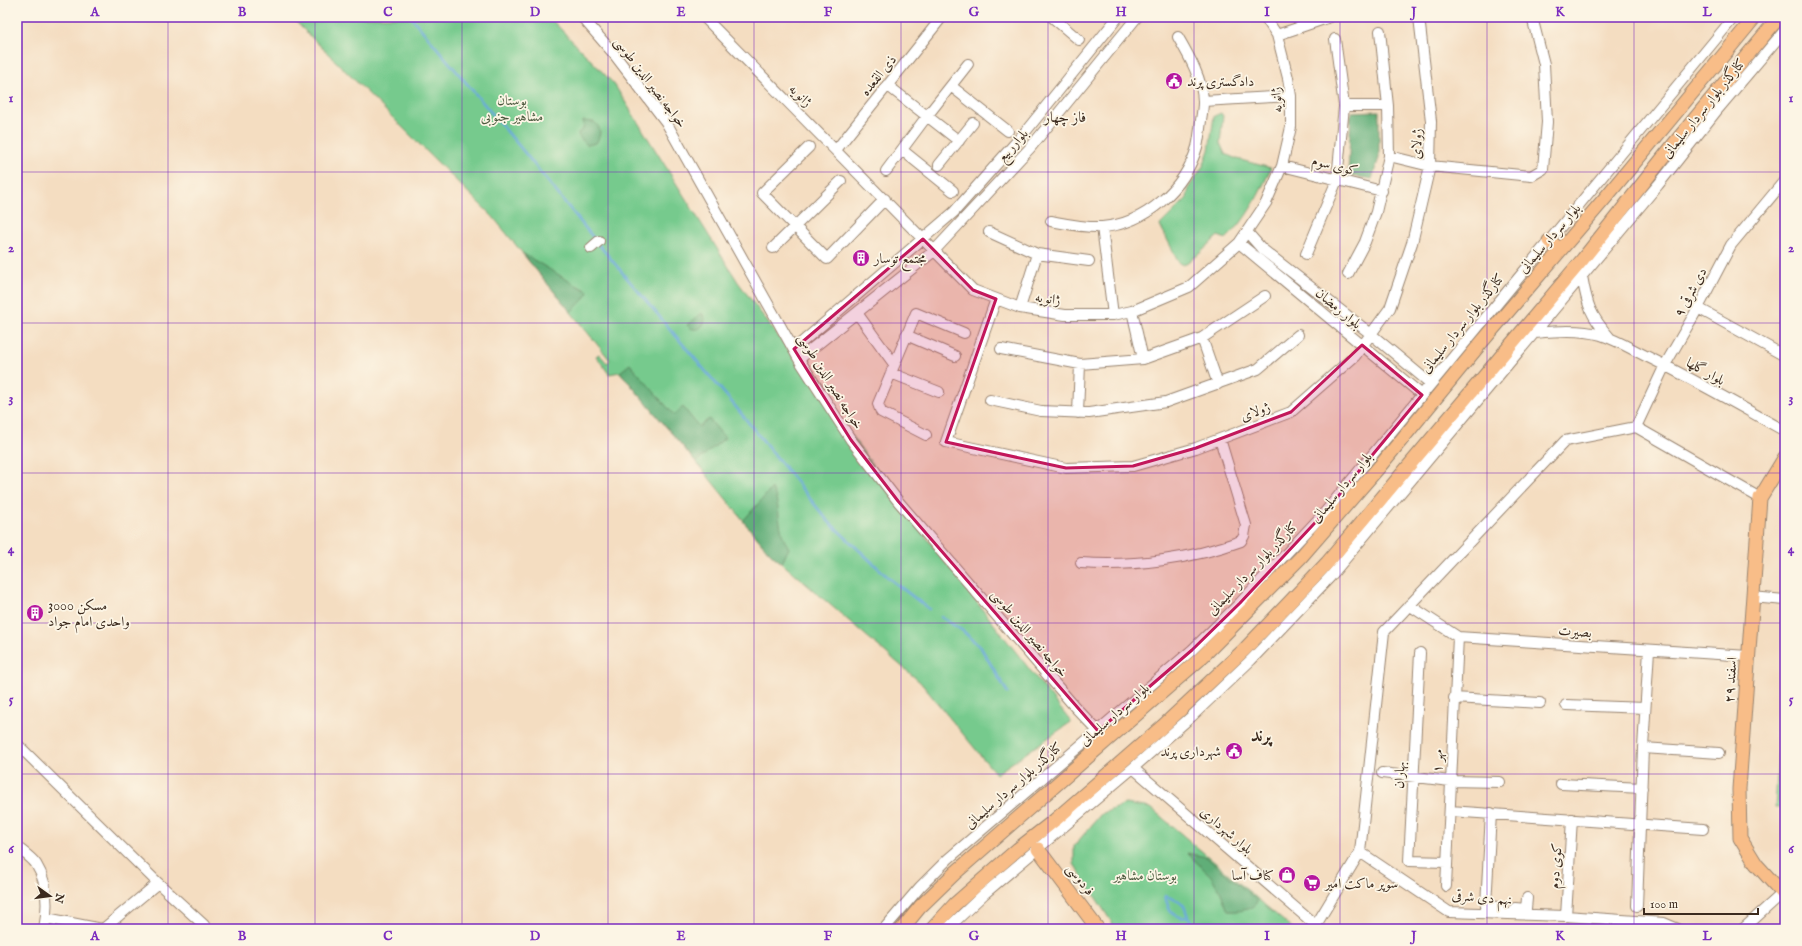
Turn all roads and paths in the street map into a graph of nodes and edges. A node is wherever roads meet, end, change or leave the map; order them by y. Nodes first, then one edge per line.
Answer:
1 (582, 17) edge
2 (704, 17) edge
3 (942, 17) edge
4 (1052, 17) edge
5 (1118, 17) edge
6 (1137, 17) edge
7 (1264, 17) edge
8 (1330, 17) edge
9 (1419, 17) edge
10 (1532, 17) edge
11 (1734, 17) edge
12 (1755, 17) edge
13 (1779, 17) edge
14 (1785, 30) edge
15 (1380, 31) dead end
16 (1277, 35) junction
17 (1178, 37) dead end
18 (1335, 39) dead end
19 (1079, 40) dead end
20 (968, 64) dead end
21 (887, 85) junction
22 (951, 86) junction
23 (1291, 96) junction
24 (1685, 101) junction
25 (1203, 102) junction
26 (1344, 106) junction
27 (1388, 106) junction
28 (926, 116) junction
29 (1697, 116) junction
30 (973, 123) dead end
31 (1662, 129) junction
32 (1008, 131) dead end
33 (1026, 131) junction
34 (1678, 139) junction
35 (959, 140) junction
36 (1036, 140) junction
37 (809, 147) dead end
38 (836, 150) junction
39 (902, 150) junction
40 (1389, 156) junction
41 (939, 165) dead end
42 (1282, 166) junction
43 (1430, 166) junction
44 (886, 170) dead end
45 (1336, 180) junction
46 (1785, 180) edge
47 (842, 181) dead end
48 (953, 191) dead end
49 (1382, 191) junction
50 (885, 199) junction
51 (1050, 221) dead end
52 (795, 226) junction
53 (1102, 227) junction
54 (988, 232) dead end
55 (1241, 236) junction
56 (923, 239) junction
57 (599, 241) dead end
58 (1549, 241) junction
59 (590, 248) dead end
60 (773, 248) dead end
61 (1560, 249) junction
62 (934, 251) junction
63 (1037, 254) junction
64 (1306, 254) dead end
65 (1090, 261) dead end
66 (1348, 274) dead end
67 (1582, 276) junction
68 (1265, 296) dead end
69 (996, 299) junction
70 (1020, 308) junction
71 (1698, 308) junction
72 (1132, 311) junction
73 (857, 313) junction
74 (1113, 315) junction
75 (964, 333) dead end
76 (1534, 333) junction
77 (1371, 334) junction
78 (906, 335) junction
79 (1298, 335) dead end
80 (1202, 338) junction
81 (1612, 339) junction
82 (1362, 346) junction
83 (794, 349) junction
84 (1000, 349) dead end
85 (956, 356) dead end
86 (1785, 356) edge
87 (799, 359) junction
88 (1142, 359) junction
89 (1080, 364) junction
90 (1665, 365) junction
91 (892, 369) junction
92 (1218, 384) junction
93 (1431, 384) junction
94 (1490, 387) junction
95 (939, 392) dead end
96 (1469, 393) junction
97 (1422, 395) junction
98 (990, 400) dead end
99 (1078, 413) junction
100 (1464, 416) junction
101 (1636, 427) junction
102 (1785, 431) edge
103 (926, 435) dead end
104 (1220, 439) junction
105 (1785, 457) edge
106 (1760, 498) junction
107 (1081, 564) dead end
108 (1752, 597) junction
109 (1785, 600) edge
110 (1240, 603) junction
111 (1409, 605) junction
112 (1458, 636) junction
113 (1223, 638) junction
114 (1192, 650) junction
115 (1649, 650) junction
116 (1420, 653) dead end
117 (1748, 656) junction
118 (1454, 698) junction
119 (1540, 703) dead end
120 (1566, 705) dead end
121 (1645, 708) junction
122 (1098, 731) junction
123 (17, 744) edge
124 (1643, 748) junction
125 (1719, 753) dead end
126 (1133, 768) junction
127 (1382, 773) dead end
128 (1413, 776) junction
129 (1450, 780) junction
130 (1500, 782) dead end
131 (1562, 784) dead end
132 (1091, 788) junction
133 (1642, 788) junction
134 (1450, 811) junction
135 (1491, 813) junction
136 (1078, 815) junction
137 (1572, 819) junction
138 (1641, 824) junction
139 (1703, 829) dead end
140 (17, 848) edge
141 (1038, 849) junction
142 (1360, 852) junction
143 (1447, 862) junction
144 (158, 882) junction
145 (1446, 886) dead end
146 (1784, 893) edge
147 (1527, 898) dead end
148 (1637, 906) dead end
149 (1566, 916) junction
150 (46, 918) junction
151 (1318, 927) edge
152 (44, 929) edge
153 (103, 929) edge
154 (201, 929) edge
155 (884, 929) edge
156 (902, 929) edge
157 (932, 929) edge
158 (948, 929) edge
159 (1098, 929) edge
160 (1678, 929) edge
161 (1743, 929) edge

1 - 83 street, خواجه نصیر الدین طوسی
2 - 38 street, ژانویه
3 - 21 street, ذی القعده
4 - 19 street
5 - 33 street, بلوارربیع
6 - 36 street, بلوارربیع
7 - 16 street, ژانویه
8 - 16 street
9 - 43 street, ژولای
10 - 43 street
11 - 58 street, کنارگذر بلوار سردار سلیمانی
12 - 24 main road, بلوار سردار سلیمانی
13 - 29 main road
14 - 67 street, کنارگذر بلوار سردار سلیمانی
15 - 27 street
16 - 23 street, ژانویه
17 - 25 street
18 - 26 street
20 - 22 street
21 - 28 street
21 - 38 street, ذی القعده
22 - 28 street
22 - 32 street
23 - 25 street
23 - 42 street, ژانویه
24 - 29 main road
24 - 31 main road, بلوار سردار سلیمانی
25 - 53 street
26 - 27 street
26 - 45 street
27 - 40 street
28 - 35 street
28 - 39 street
29 - 34 main road
30 - 35 street
31 - 34 main road
31 - 61 main road, بلوار سردار سلیمانی
33 - 36 street
33 - 56 street, بلوارربیع
34 - 96 main road
35 - 41 street
36 - 62 street, بلوارربیع
37 - 52 street
38 - 50 street, ژانویه
39 - 44 street
39 - 48 street
40 - 43 street
40 - 49 street
42 - 45 street, کوی سوم
42 - 55 street, ژانویه
43 - 77 street, ژولای
45 - 49 street, کوی سوم
45 - 64 street
46 - 71 street, ۹ دی شرقی
47 - 52 street
49 - 66 street
50 - 52 street
50 - 56 street, ژانویه
51 - 53 street
52 - 60 street
53 - 74 street
54 - 63 street
55 - 72 street, ژانویه
55 - 77 street, بلوار رمضان
55 - 82 street, بلوار رمضان
56 - 62 street, ژانویه
56 - 83 street, بلوارربیع
57 - 59 street
58 - 61 main road
58 - 93 street, کنارگذر بلوار سردار سلیمانی
61 - 113 main road, بلوار سردار سلیمانی
62 - 69 street, ژانویه
62 - 73 street, بلوارربیع
63 - 65 street
63 - 70 street
67 - 76 street, کنارگذر بلوار سردار سلیمانی
67 - 81 street, بلوار گلها
68 - 80 street
69 - 70 street, ژانویه
69 - 104 street, ژولای
70 - 74 street, ژانویه
71 - 86 street
71 - 90 street, ۹ دی شرقی
72 - 74 street, ژانویه
72 - 88 street
73 - 87 street, بلوارربیع
73 - 91 street
75 - 78 street
76 - 81 street, بلوار گلها
76 - 94 street, کنارگذر بلوار سردار سلیمانی
77 - 82 street, ژولای
77 - 93 street, بلوار رمضان
78 - 85 street
78 - 91 street
79 - 92 street
80 - 88 street
80 - 92 street
81 - 90 street, بلوار گلها
82 - 97 street, بلوار رمضان
82 - 104 street, ژولای
83 - 87 street, خواجه نصیر الدین طوسی
84 - 89 street
87 - 122 street, خواجه نصیر الدین طوسی
88 - 89 street
89 - 99 street
90 - 101 street, ۹ دی شرقی
90 - 102 street, بلوار گلها
91 - 95 street
91 - 103 street
92 - 99 street
93 - 97 street, کنارگذر بلوار سردار سلیمانی
94 - 96 street
94 - 100 street, کنارگذر بلوار سردار سلیمانی
96 - 100 street
96 - 132 main road
97 - 110 street, کنارگذر بلوار سردار سلیمانی
98 - 99 street
100 - 126 street, کنارگذر بلوار سردار سلیمانی
101 - 106 street
101 - 111 street
104 - 107 street
105 - 106 main road, ۲۹ اسفند
106 - 108 main road, ۲۹ اسفند
108 - 109 street
108 - 117 main road, ۲۹ اسفند
110 - 113 street
110 - 114 street, کنارگذر بلوار سردار سلیمانی
111 - 112 street, بصیرت
111 - 142 street
112 - 115 street, بصیرت
112 - 118 street, مهر ۱
113 - 114 street
113 - 156 main road, بلوار سردار سلیمانی
114 - 122 street, کنارگذر بلوار سردار سلیمانی
115 - 117 street, بصیرت
115 - 121 street
116 - 128 street, بهاران
117 - 146 main road, ۲۹ اسفند
118 - 119 street
118 - 129 street, مهر ۱
120 - 121 street
121 - 124 street
122 - 155 street, کنارگذر بلوار سردار سلیمانی
123 - 144 street
124 - 125 street
124 - 133 street
126 - 136 street, کنارگذر بلوار سردار سلیمانی
126 - 151 street, بلوار شهرداری
127 - 128 street
128 - 129 street
128 - 143 street, بهاران
129 - 130 street
129 - 134 street, مهر ۱
131 - 133 street
132 - 136 street
132 - 157 main road
133 - 138 street
134 - 135 street
134 - 143 street, مهر ۱
135 - 137 street
135 - 147 street
136 - 141 street, کنارگذر بلوار سردار سلیمانی
137 - 138 street
137 - 149 street, کوی دوم
138 - 139 street
138 - 148 street
140 - 150 street
141 - 158 street, کنارگذر بلوار سردار سلیمانی
141 - 159 main road, فردوسی
142 - 149 street, نهم دی شرقی
142 - 151 street
143 - 145 street, مهر ۱
144 - 153 street
144 - 154 street
146 - 161 street
149 - 160 street, نهم دی شرقی
150 - 152 street
150 - 153 street

